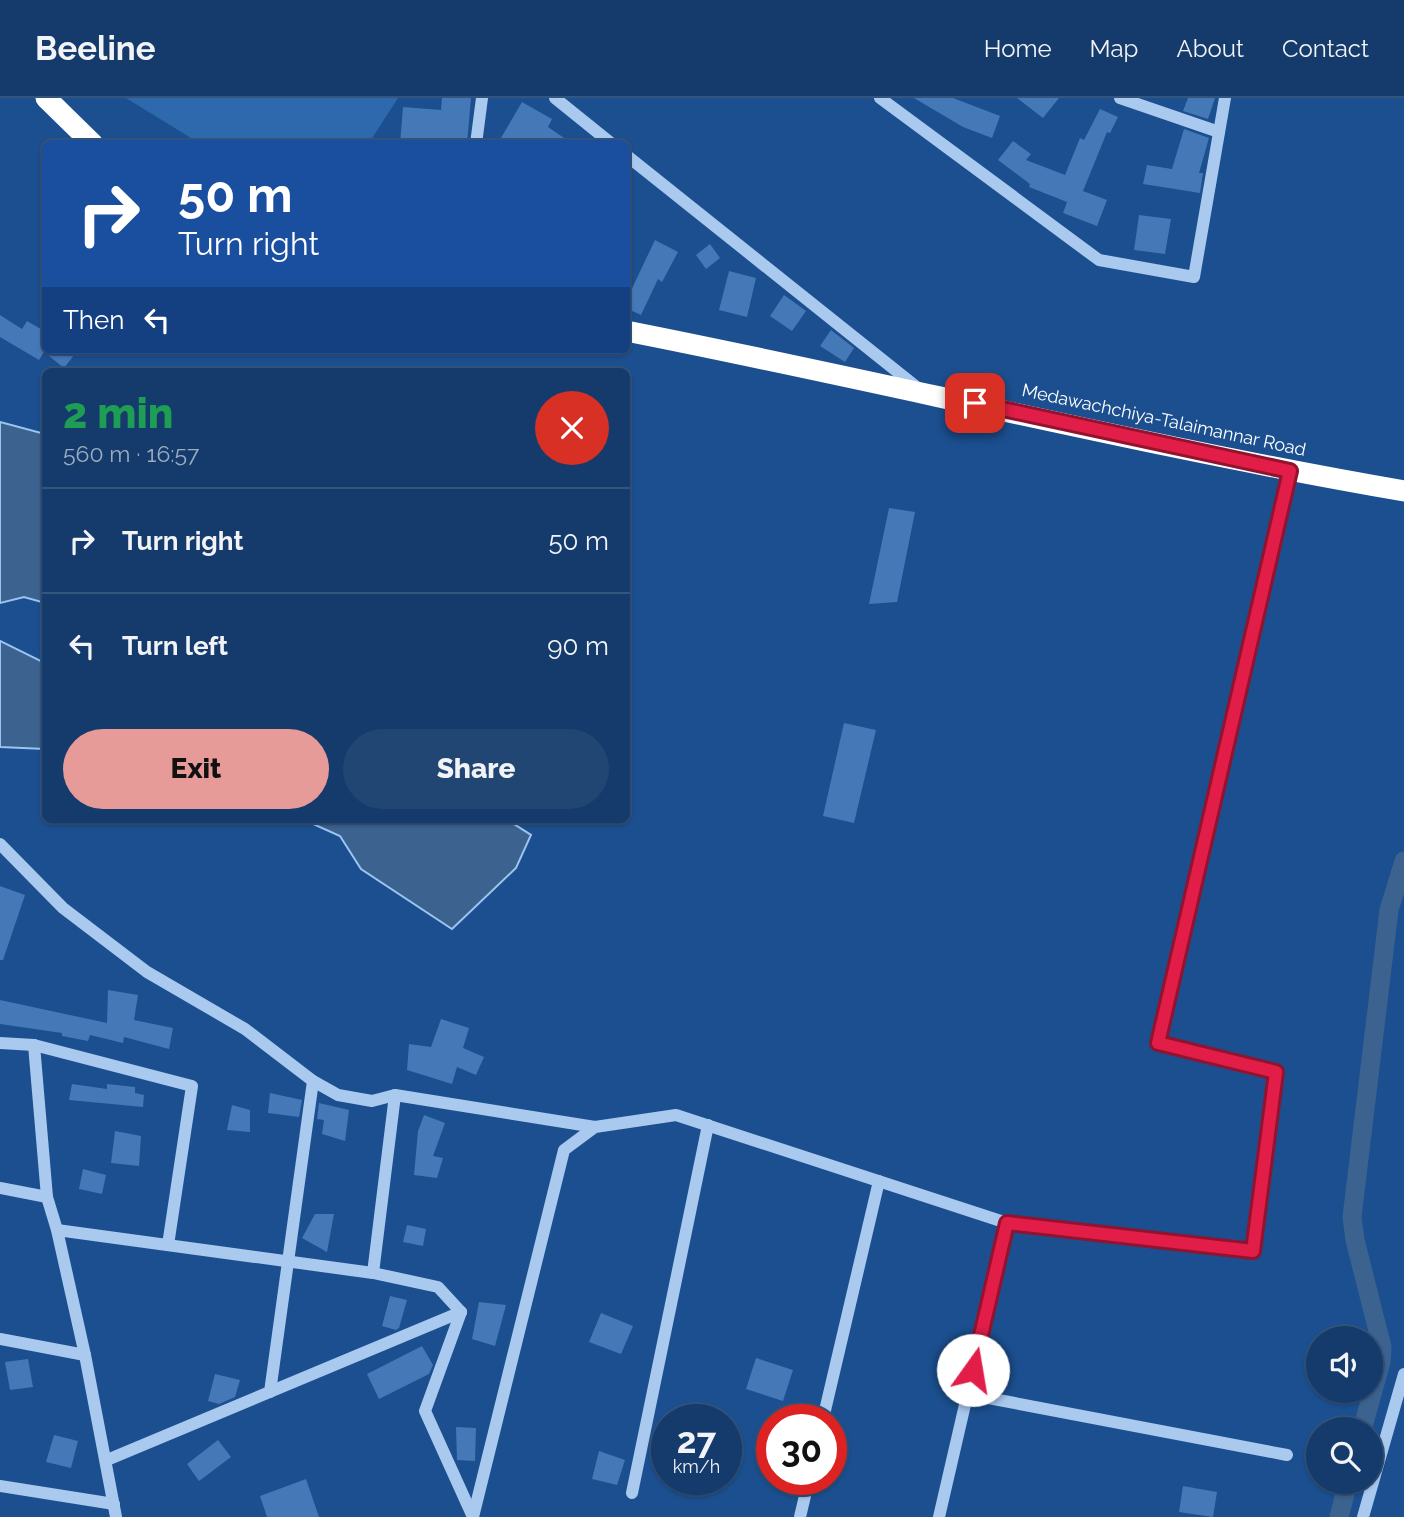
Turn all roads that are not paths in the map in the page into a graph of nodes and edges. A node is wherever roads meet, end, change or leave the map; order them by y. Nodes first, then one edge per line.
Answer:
1 (46, 98) edge
2 (482, 98) edge
3 (555, 98) edge
4 (880, 98) edge
5 (1120, 98) edge
6 (1225, 98) edge
7 (1219, 132) junction
8 (89, 140) edge
9 (477, 140) edge
10 (607, 140) edge
11 (630, 158) edge
12 (630, 332) edge
13 (922, 392) junction
14 (1290, 471) junction
15 (1404, 491) edge
16 (0, 844) edge
17 (0, 1043) edge
18 (34, 1045) junction
19 (313, 1081) junction
20 (395, 1095) junction
21 (708, 1125) junction
22 (595, 1127) junction
23 (879, 1181) junction
24 (0, 1188) edge
25 (47, 1198) junction
26 (1007, 1223) junction
27 (57, 1230) junction
28 (168, 1245) junction
29 (289, 1262) junction
30 (373, 1273) junction
31 (461, 1312) junction
32 (0, 1339) edge
33 (85, 1355) junction
34 (1404, 1374) edge
35 (270, 1392) junction
36 (967, 1394) junction
37 (827, 1404) edge
38 (1287, 1455) dead end
39 (107, 1460) junction
40 (0, 1486) edge
41 (632, 1493) dead end
42 (805, 1495) edge
43 (115, 1511) edge
44 (473, 1517) edge
45 (800, 1517) edge
46 (939, 1517) edge
47 (1363, 1517) edge

1 - 8 highway
2 - 9 street
3 - 10 street
4 - 7 street
5 - 7 street
6 - 7 street
11 - 13 street
12 - 13 highway, Medawachchiya-Talaimannar Road
13 - 14 highway, Medawachchiya-Talaimannar Road
14 - 15 highway, Medawachchiya-Talaimannar Road
14 - 26 street
16 - 19 street
17 - 18 street
18 - 25 street
18 - 28 street
19 - 20 street
19 - 29 street
20 - 22 street
20 - 30 street
21 - 22 street
21 - 23 street
21 - 41 street
22 - 44 street
23 - 26 street
23 - 37 street
24 - 25 street
25 - 27 street
26 - 36 street
27 - 28 street
27 - 33 street
28 - 29 street
29 - 30 street
29 - 35 street
30 - 31 street
31 - 35 street
31 - 44 street
32 - 33 street
33 - 39 street
34 - 47 street
35 - 39 street
36 - 38 street
36 - 46 street
39 - 43 street
40 - 43 street
42 - 45 street

